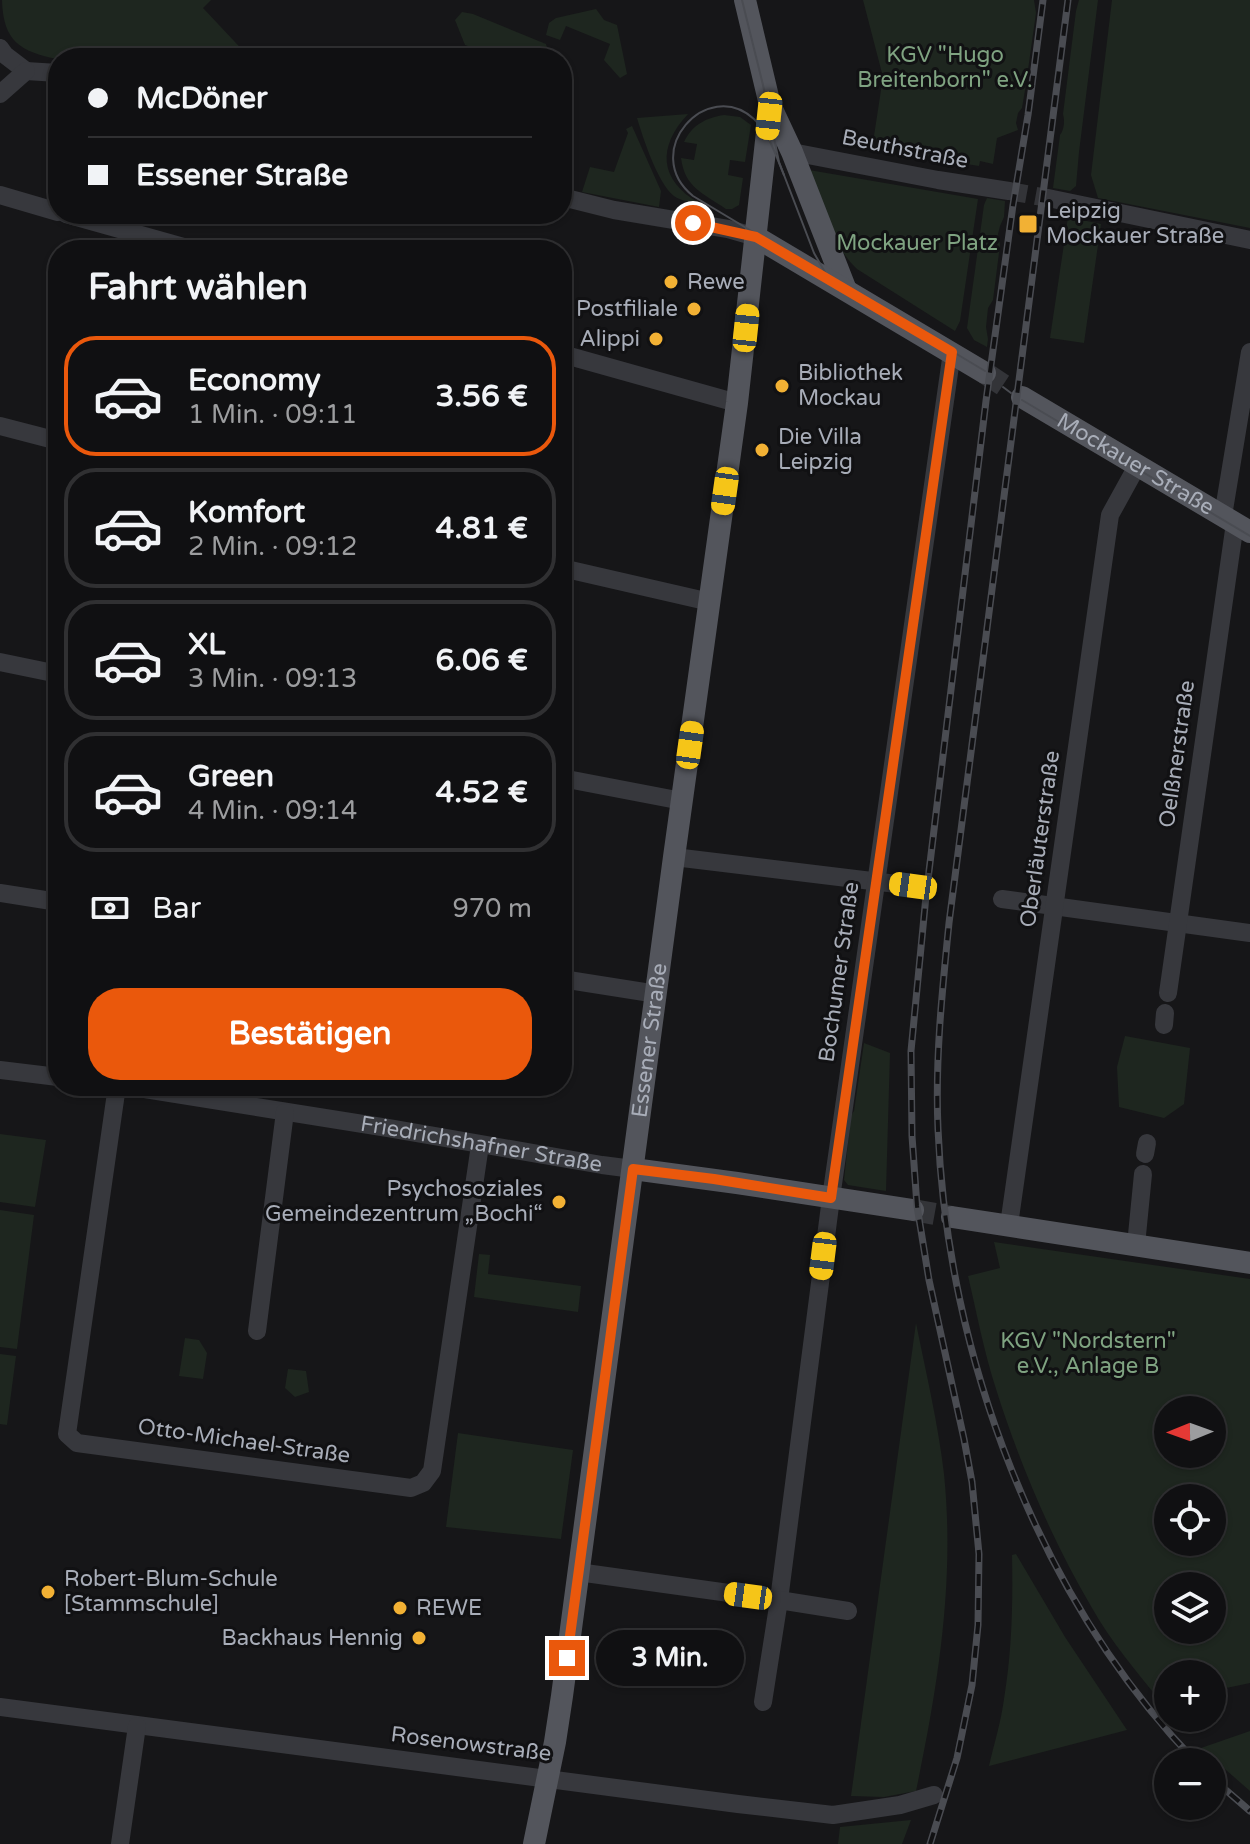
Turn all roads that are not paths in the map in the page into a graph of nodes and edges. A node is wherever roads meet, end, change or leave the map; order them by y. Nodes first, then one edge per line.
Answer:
1 (745, 0) edge
2 (0, 48) edge
3 (26, 71) junction
4 (48, 72) edge
5 (0, 94) edge
6 (770, 105) junction
7 (792, 152) junction
8 (1009, 191) tunnel mouth
9 (0, 195) edge
10 (1048, 198) tunnel mouth
11 (572, 200) edge
12 (48, 209) edge
13 (102, 224) edge
14 (756, 237) junction
15 (158, 240) edge
16 (1250, 240) edge
17 (844, 286) junction
18 (952, 352) junction
19 (1250, 352) edge
20 (572, 357) edge
21 (737, 403) junction
22 (0, 426) edge
23 (48, 438) edge
24 (1137, 466) junction
25 (1236, 524) edge
26 (572, 570) edge
27 (710, 602) junction
28 (0, 662) edge
29 (48, 672) edge
30 (572, 780) edge
31 (682, 801) junction
32 (674, 857) junction
33 (876, 881) junction
34 (913, 886) dead end
35 (0, 893) edge
36 (1002, 899) dead end
37 (48, 900) edge
38 (1055, 905) junction
39 (1177, 923) junction
40 (1250, 933) edge
41 (572, 981) edge
42 (1168, 993) dead end
43 (657, 994) junction
44 (0, 1070) edge
45 (48, 1076) edge
46 (116, 1096) edge
47 (187, 1096) edge
48 (285, 1112) junction
49 (480, 1145) junction
50 (633, 1169) junction
51 (1143, 1174) dead end
52 (831, 1198) junction
53 (913, 1210) tunnel mouth
54 (952, 1217) tunnel mouth
55 (1009, 1225) junction
56 (1136, 1245) junction
57 (1250, 1263) edge
58 (257, 1331) dead end
59 (578, 1572) junction
60 (779, 1600) junction
61 (848, 1611) dead end
62 (763, 1702) dead end
63 (0, 1707) edge
64 (137, 1726) junction
65 (548, 1778) junction
66 (934, 1795) dead end
67 (120, 1844) edge
68 (534, 1844) edge

1 - 6 main road
2 - 3 street
3 - 4 street
3 - 5 street
6 - 7 main road
6 - 14 main road, Essener Straße
7 - 8 street, Beuthstraße
7 - 17 main road
9 - 12 street
10 - 16 street
11 - 14 street, Mockauer Straße
13 - 15 street
14 - 17 main road, Mockauer Straße
14 - 21 main road, Essener Straße
17 - 18 main road, Mockauer Straße
18 - 24 main road, Mockauer Straße
18 - 33 street, Bochumer Straße
19 - 25 street, Oelßnerstraße
20 - 21 street
21 - 27 main road, Essener Straße
22 - 23 street
24 - 25 main road, Mockauer Straße
24 - 38 street, Oberläuterstraße
25 - 39 street, Oelßnerstraße
26 - 27 street
27 - 31 main road, Essener Straße
28 - 29 street
30 - 31 street
31 - 32 main road, Essener Straße
32 - 33 street
32 - 43 main road, Essener Straße
33 - 34 street
33 - 52 street, Bochumer Straße
35 - 37 street
36 - 38 street
38 - 39 street
38 - 55 street, Oberläuterstraße
39 - 40 street
39 - 42 street, Oelßnerstraße
41 - 43 street
43 - 50 main road, Essener Straße
44 - 45 street
46 - 49 street, Otto-Michael-Straße
47 - 48 street, Friedrichshafner Straße
48 - 49 street, Friedrichshafner Straße
48 - 58 street
49 - 50 street, Friedrichshafner Straße
50 - 52 main road, Friedrichshafner Straße
50 - 59 main road, Essener Straße
51 - 56 street
52 - 53 main road, Friedrichshafner Straße
52 - 60 street, Bochumer Straße
54 - 55 main road
55 - 56 main road
56 - 57 main road
59 - 60 street
59 - 65 main road, Essener Straße
60 - 61 street
60 - 62 street, Bochumer Straße
63 - 64 street, Rosenowstraße
64 - 65 street, Rosenowstraße
64 - 67 street
65 - 66 street, Rosenowstraße
65 - 68 main road, Essener Straße

